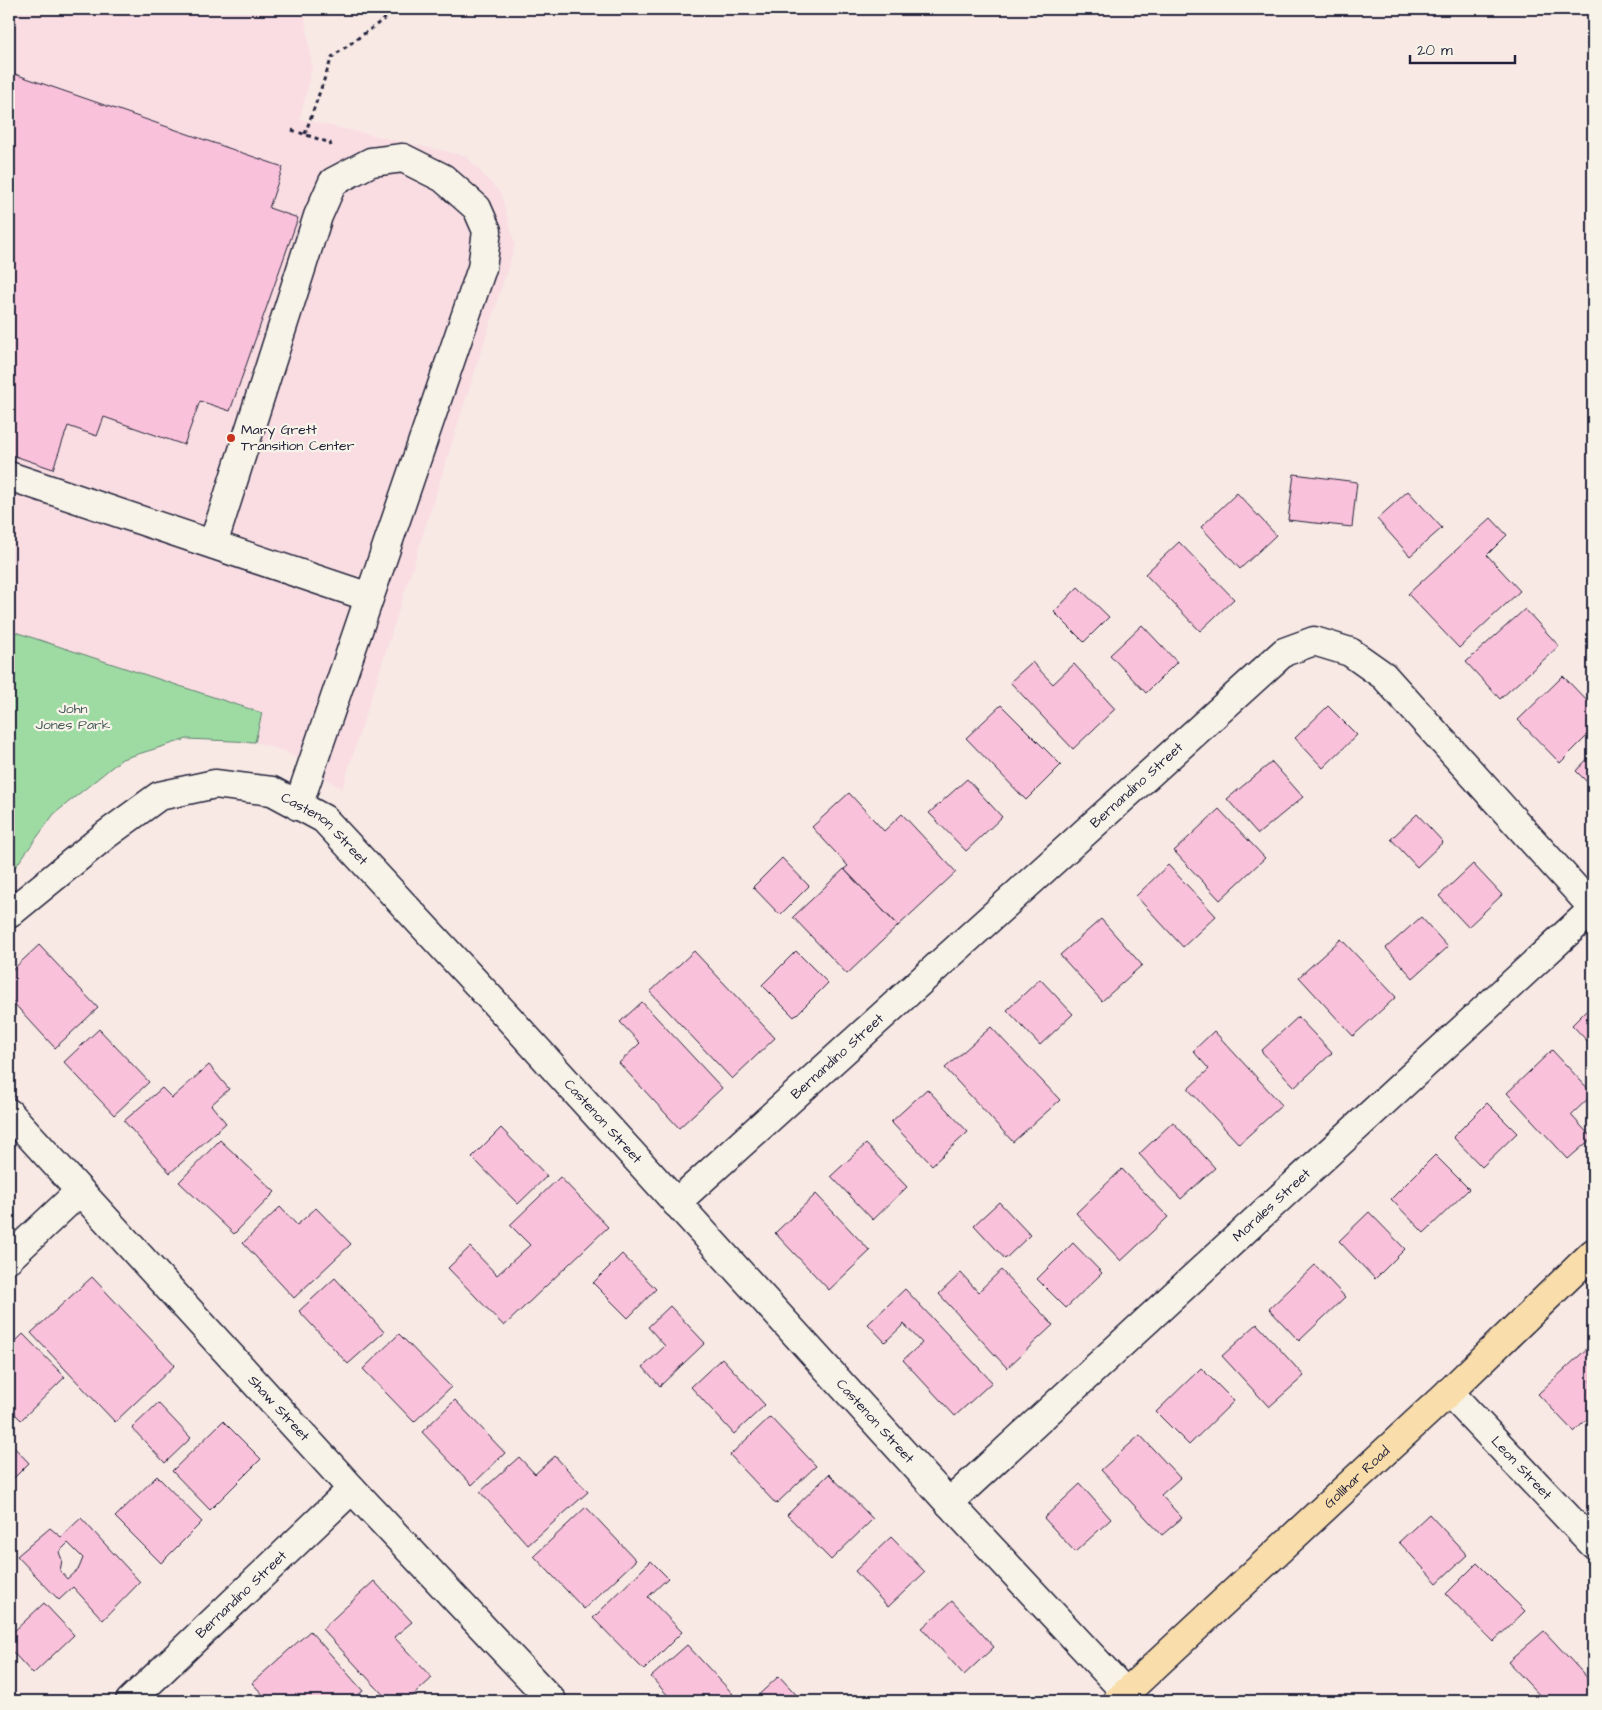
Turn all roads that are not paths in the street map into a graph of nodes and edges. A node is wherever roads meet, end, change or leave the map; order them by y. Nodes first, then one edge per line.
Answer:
1 (9, 476) edge
2 (213, 544) junction
3 (369, 597) junction
4 (298, 806) junction
5 (1593, 909) edge
6 (9, 914) edge
7 (9, 1113) edge
8 (80, 1190) junction
9 (676, 1203) junction
10 (1593, 1253) edge
11 (9, 1258) edge
12 (1449, 1392) junction
13 (352, 1489) junction
14 (949, 1503) junction
15 (1593, 1544) edge
16 (1122, 1697) edge
17 (130, 1701) edge
18 (552, 1701) edge

1 - 2 street
2 - 3 street
2 - 3 street
3 - 4 street
4 - 6 street, Castenon Street
4 - 9 street, Castenon Street
5 - 9 street, Bernandino Street
5 - 14 street, Morales Street
7 - 8 street, Shaw Street
8 - 11 street
8 - 13 street, Shaw Street
9 - 14 street, Castenon Street
10 - 12 main road, Gollihar Road
12 - 15 street, Leon Street
12 - 16 main road, Gollihar Road
13 - 17 street, Bernandino Street
13 - 18 street, Shaw Street
14 - 16 street, Castenon Street

